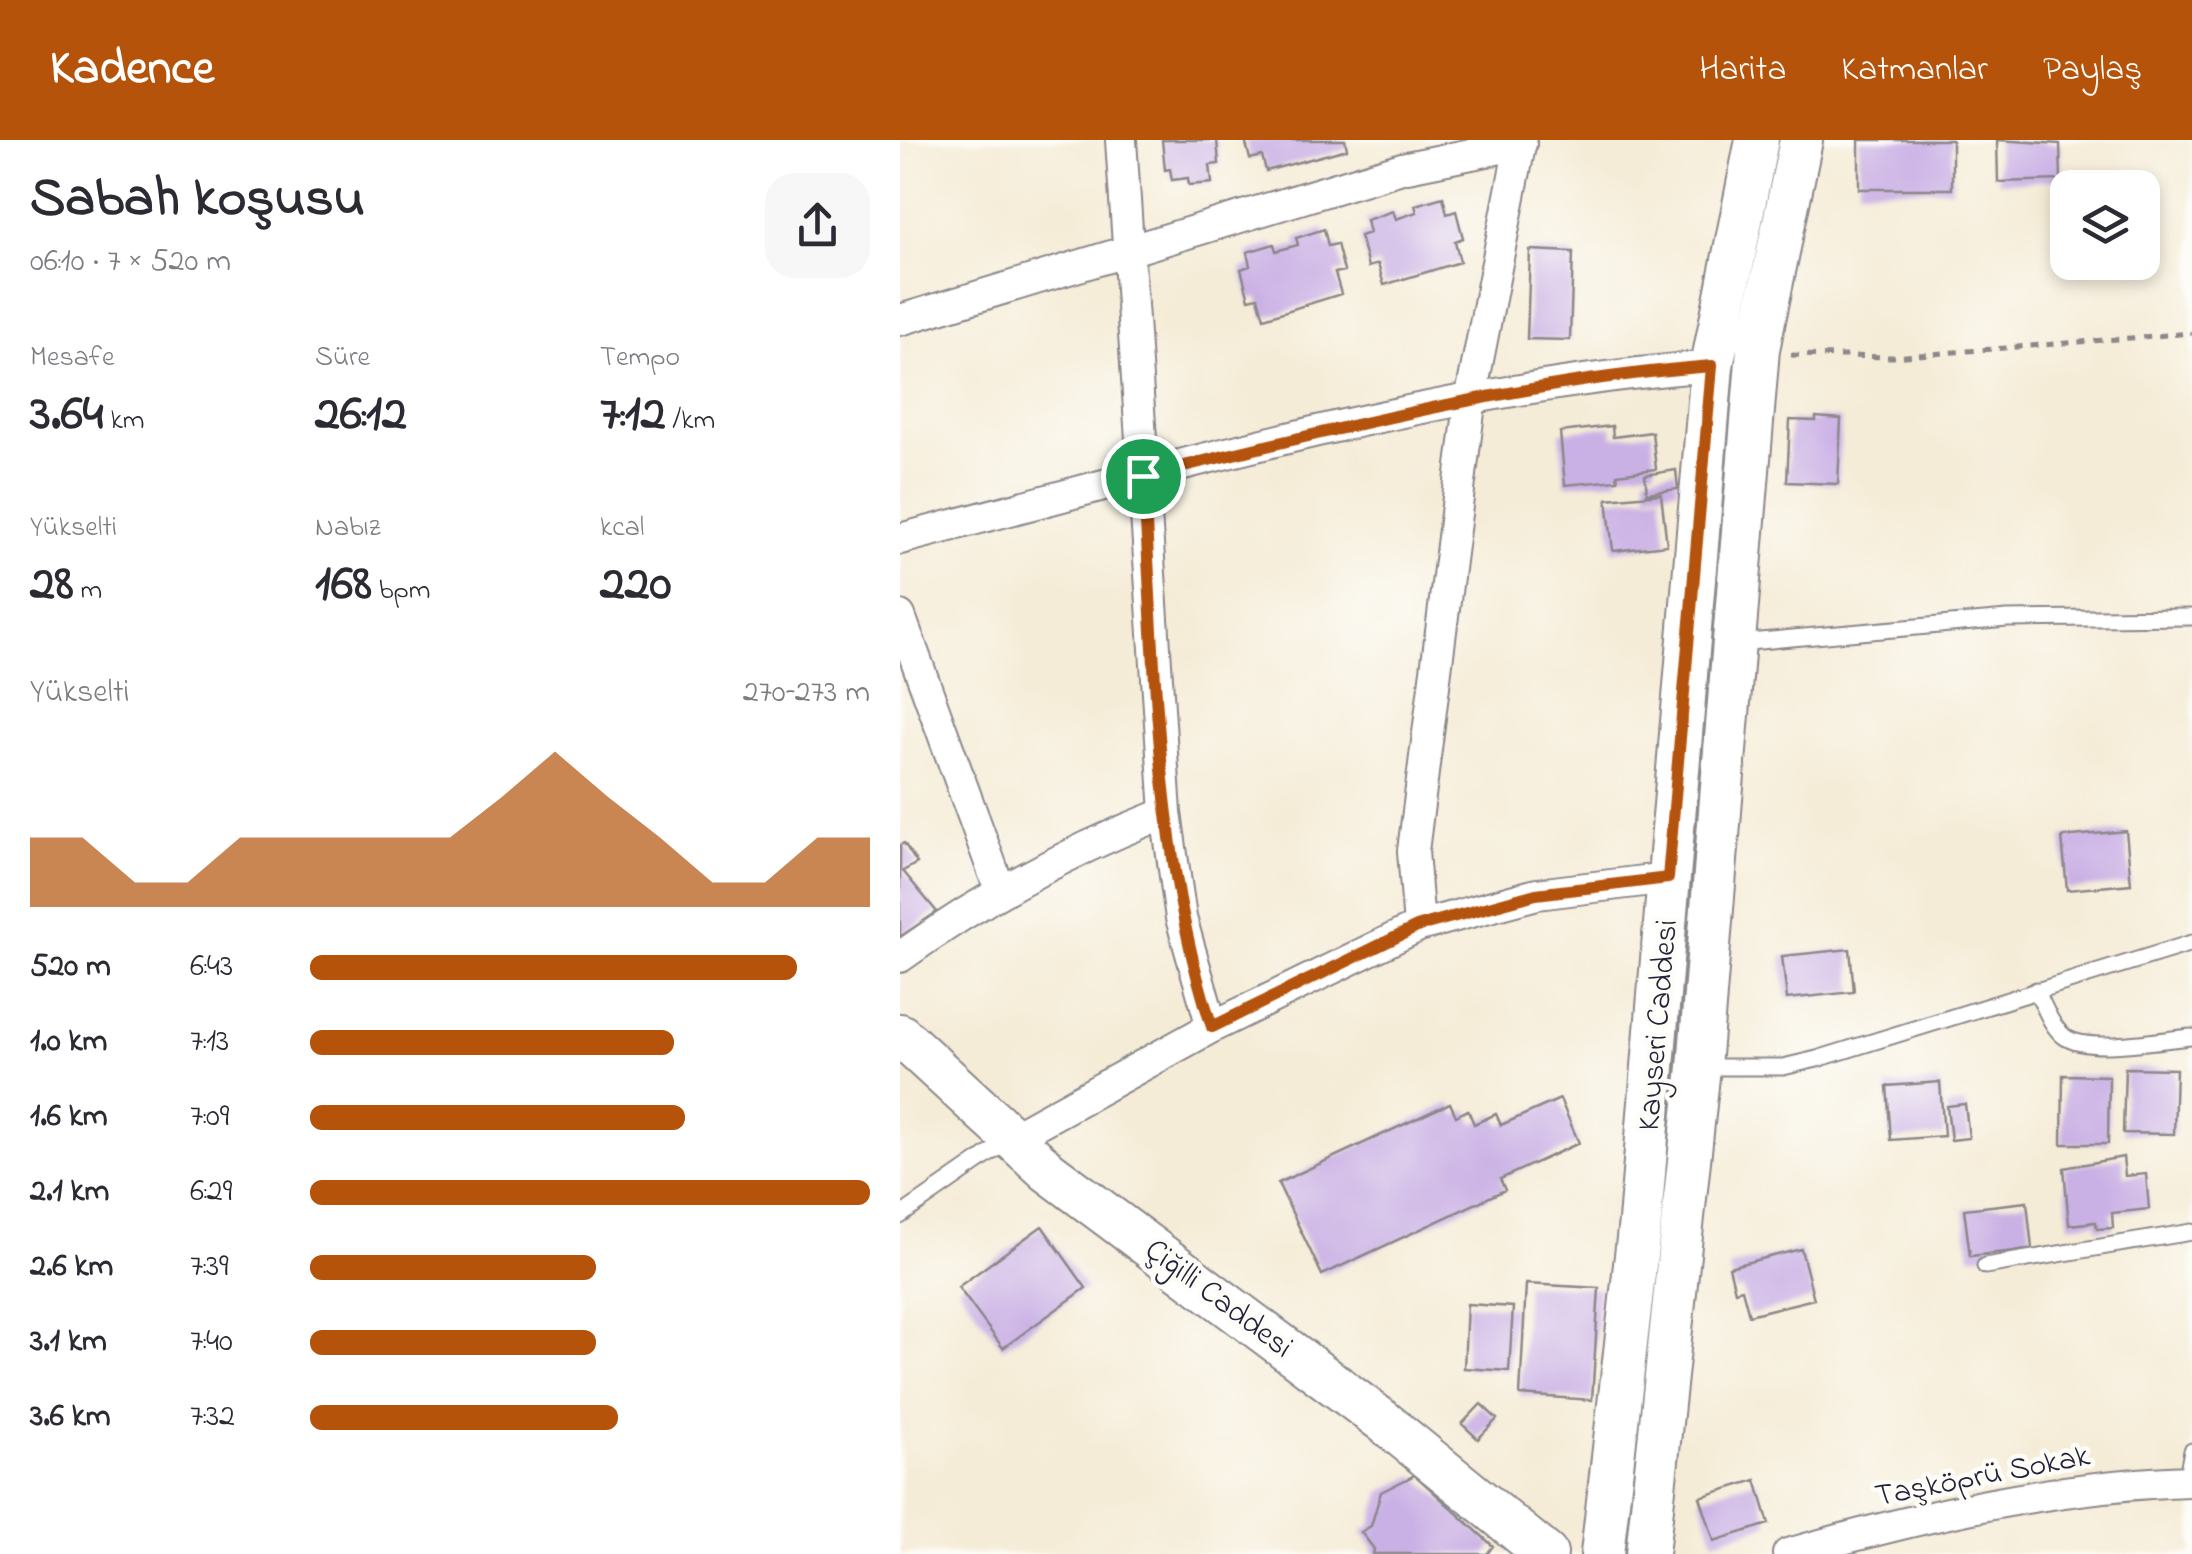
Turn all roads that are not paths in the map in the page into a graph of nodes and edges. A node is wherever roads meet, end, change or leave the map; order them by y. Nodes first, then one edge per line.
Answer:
1 (1121, 140) edge
2 (1756, 140) edge
3 (1800, 140) edge
4 (1521, 142) edge
5 (1398, 154) edge
6 (1128, 248) junction
7 (900, 320) edge
8 (1712, 366) junction
9 (1471, 396) junction
10 (1143, 476) junction
11 (900, 539) edge
12 (900, 616) edge
13 (2192, 616) edge
14 (1731, 644) junction
15 (1166, 812) junction
16 (1668, 878) junction
17 (1000, 890) junction
18 (1419, 926) junction
19 (2192, 942) edge
20 (900, 957) edge
21 (2036, 990) junction
22 (1212, 1027) junction
23 (900, 1035) edge
24 (2192, 1037) edge
25 (1698, 1067) junction
26 (1011, 1138) junction
27 (900, 1216) edge
28 (2192, 1232) edge
29 (1985, 1266) dead end
30 (2192, 1451) edge
31 (2189, 1481) edge
32 (1546, 1554) edge
33 (1602, 1554) edge
34 (1647, 1554) edge
35 (1788, 1554) edge

1 - 6 street
2 - 8 main road, Kayseri Caddesi
3 - 14 main road, Kayseri Caddesi
4 - 5 street
4 - 9 street
5 - 6 street
6 - 7 street
6 - 10 street
8 - 9 street
8 - 16 main road, Kayseri Caddesi
9 - 10 street
9 - 18 street
10 - 11 street
10 - 15 street
12 - 17 street
13 - 14 lane
14 - 25 main road, Kayseri Caddesi
15 - 17 street
15 - 22 street
16 - 18 street
16 - 33 main road, Kayseri Caddesi
17 - 20 street
18 - 22 street
19 - 21 lane
21 - 24 lane
21 - 25 lane
22 - 26 street
23 - 26 main road, Çiğilli Caddesi
25 - 34 main road, Kayseri Caddesi
26 - 27 lane
26 - 32 main road, Çiğilli Caddesi
28 - 29 lane
30 - 31 lane
31 - 35 street, Taşköprü Sokak

